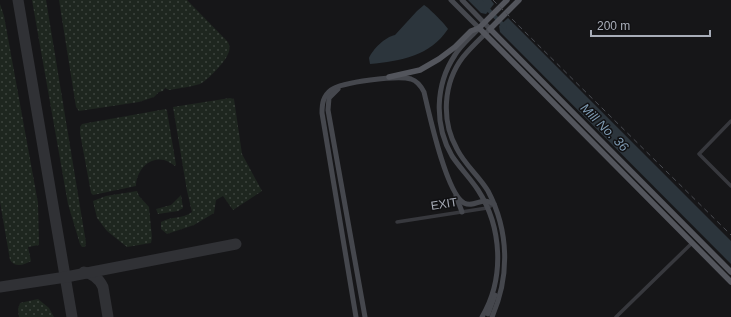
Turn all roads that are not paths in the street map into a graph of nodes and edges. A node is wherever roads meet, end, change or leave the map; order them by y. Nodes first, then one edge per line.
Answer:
1 (451, 0) edge
2 (462, 0) edge
3 (507, 0) edge
4 (519, 0) edge
5 (484, 23) junction
6 (479, 28) junction
7 (490, 29) junction
8 (485, 34) junction
9 (389, 77) junction
10 (344, 85) junction
11 (561, 110) junction
12 (731, 121) edge
13 (606, 146) junction
14 (451, 185) junction
15 (731, 186) edge
16 (484, 201) junction
17 (494, 204) junction
18 (488, 208) junction
19 (462, 212) junction
20 (348, 218) junction
21 (339, 219) junction
22 (397, 222) dead end
23 (692, 243) junction
24 (731, 272) edge
25 (731, 282) edge
26 (495, 284) junction
27 (356, 317) edge
28 (366, 317) edge
29 (482, 317) edge
30 (486, 317) edge
31 (492, 317) edge
32 (616, 317) edge

1 - 6 main road
2 - 5 main road
3 - 5 main road
4 - 7 main road
5 - 6 main road
5 - 7 main road
6 - 8 main road
6 - 9 main road
6 - 16 main road
7 - 8 main road
7 - 13 main road
8 - 11 main road
8 - 17 main road
9 - 10 main road
9 - 14 main road
10 - 20 main road
10 - 21 main road
11 - 13 main road
11 - 23 main road
12 - 15 street
13 - 24 main road
14 - 16 main road
14 - 19 main road
16 - 17 main road
16 - 18 main road
17 - 18 street, EXIT
17 - 31 main road
18 - 19 street, EXIT
18 - 26 main road
19 - 22 street, EXIT
20 - 21 main road
20 - 28 main road
21 - 27 main road
23 - 24 main road
23 - 25 main road
23 - 32 street
26 - 29 main road
26 - 30 main road

